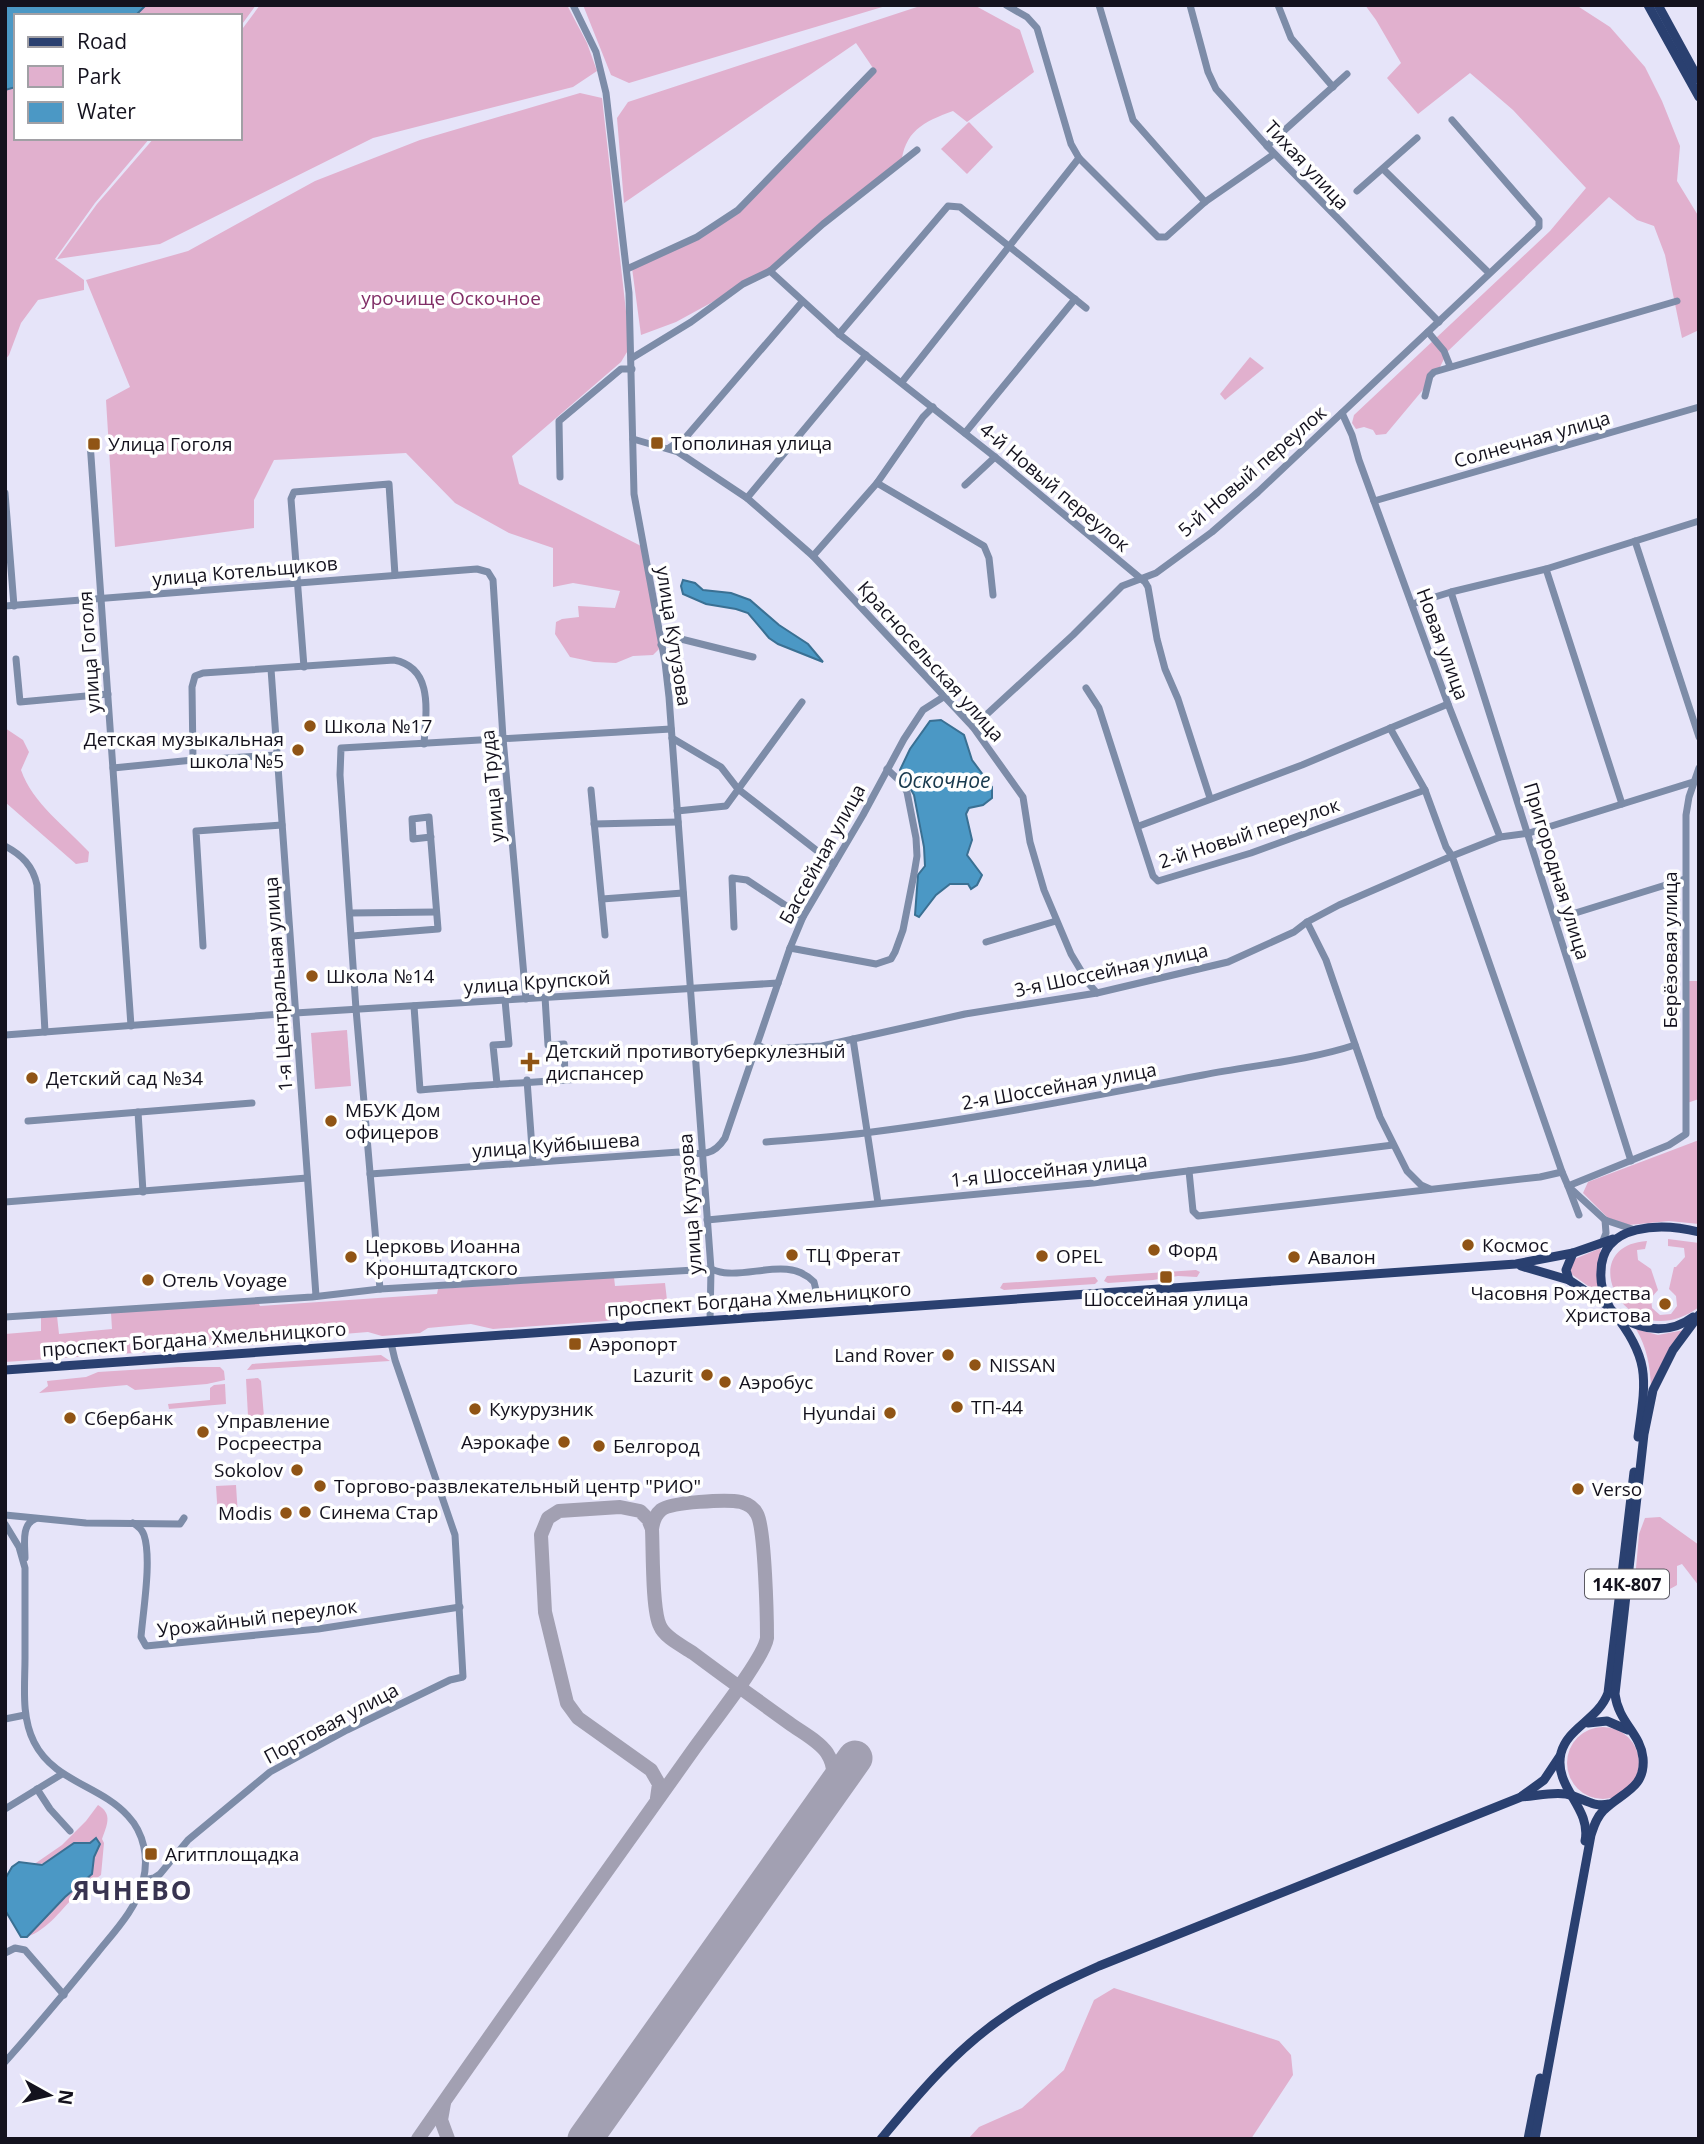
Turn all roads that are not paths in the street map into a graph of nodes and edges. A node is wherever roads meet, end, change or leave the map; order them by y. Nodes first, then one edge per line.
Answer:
1 (573, 5) edge
2 (1006, 5) edge
3 (1100, 5) edge
4 (1190, 5) edge
5 (1278, 5) edge
6 (1648, 5) edge
7 (1658, 5) edge
8 (873, 71) dead end
9 (1347, 74) dead end
10 (1699, 80) edge
11 (1333, 87) junction
12 (1699, 97) edge
13 (1452, 120) dead end
14 (1417, 138) dead end
15 (1266, 146) junction
16 (917, 150) dead end
17 (1274, 154) junction
18 (1079, 158) junction
19 (1382, 169) junction
20 (1357, 191) dead end
21 (1205, 202) junction
22 (1009, 248) junction
23 (627, 269) junction
24 (770, 271) junction
25 (1488, 272) junction
26 (1075, 299) junction
27 (1677, 301) dead end
28 (802, 302) junction
29 (1086, 308) dead end
30 (1439, 322) junction
31 (1428, 332) junction
32 (839, 334) junction
33 (866, 355) junction
34 (632, 358) junction
35 (1450, 366) junction
36 (632, 369) junction
37 (901, 382) junction
38 (1425, 396) dead end
39 (933, 407) junction
40 (1699, 407) edge
41 (1342, 413) junction
42 (965, 433) junction
43 (633, 439) junction
44 (90, 442) dead end
45 (669, 448) junction
46 (995, 457) junction
47 (560, 477) dead end
48 (877, 483) junction
49 (965, 485) dead end
50 (5, 493) edge
51 (747, 498) junction
52 (1374, 501) junction
53 (1699, 522) edge
54 (1635, 541) junction
55 (813, 556) junction
56 (1546, 569) junction
57 (488, 572) joint
58 (395, 575) junction
59 (1140, 578) junction
60 (296, 582) junction
61 (1451, 592) junction
62 (993, 595) dead end
63 (101, 600) junction
64 (1412, 604) junction
65 (5, 606) edge
66 (14, 606) junction
67 (661, 645) junction
68 (754, 657) dead end
69 (16, 659) dead end
70 (304, 667) junction
71 (271, 669) junction
72 (1086, 688) dead end
73 (108, 694) junction
74 (945, 696) junction
75 (802, 702) dead end
76 (1448, 704) junction
77 (973, 727) junction
78 (1390, 728) junction
79 (671, 729) junction
80 (1699, 737) edge
81 (503, 738) junction
82 (672, 738) junction
83 (424, 744) junction
84 (277, 755) junction
85 (192, 760) junction
86 (113, 768) junction
87 (1699, 768) edge
88 (887, 769) junction
89 (1693, 782) junction
90 (738, 789) junction
91 (591, 790) dead end
92 (1425, 790) junction
93 (1210, 799) junction
94 (1622, 804) junction
95 (677, 811) junction
96 (678, 822) junction
97 (594, 824) junction
98 (282, 825) junction
99 (1139, 826) junction
100 (1529, 833) junction
101 (1500, 837) junction
102 (431, 838) dead end
103 (5, 846) edge
104 (1452, 856) junction
105 (834, 864) junction
106 (1685, 879) junction
107 (682, 893) junction
108 (602, 899) junction
109 (436, 912) junction
110 (351, 914) junction
111 (803, 918) junction
112 (1556, 919) junction
113 (1056, 921) junction
114 (1307, 922) junction
115 (734, 927) dead end
116 (605, 935) dead end
117 (352, 936) junction
118 (986, 942) dead end
119 (203, 946) dead end
120 (790, 948) junction
121 (778, 983) junction
122 (689, 987) junction
123 (1097, 993) junction
124 (545, 998) junction
125 (526, 999) junction
126 (505, 1000) junction
127 (414, 1006) junction
128 (356, 1009) junction
129 (295, 1013) junction
130 (131, 1026) junction
131 (46, 1032) junction
132 (5, 1035) edge
133 (853, 1039) junction
134 (757, 1045) junction
135 (1355, 1045) junction
136 (637, 1074) dead end
137 (565, 1079) junction
138 (527, 1080) junction
139 (497, 1084) junction
140 (252, 1103) dead end
141 (138, 1112) junction
142 (27, 1121) dead end
143 (869, 1133) junction
144 (766, 1142) dead end
145 (1393, 1145) junction
146 (702, 1154) junction
147 (533, 1161) junction
148 (1631, 1161) junction
149 (1189, 1171) junction
150 (1562, 1172) junction
151 (370, 1174) junction
152 (307, 1178) junction
153 (1569, 1186) junction
154 (1430, 1189) junction
155 (143, 1192) junction
156 (5, 1202) edge
157 (878, 1203) junction
158 (1579, 1215) dead end
159 (707, 1220) junction
160 (1605, 1220) junction
161 (1635, 1230) junction
162 (1699, 1232) edge
163 (1613, 1239) junction
164 (1602, 1243) junction
165 (1573, 1253) junction
166 (1516, 1264) junction
167 (711, 1269) junction
168 (1569, 1279) junction
169 (380, 1289) junction
170 (316, 1296) junction
171 (818, 1298) dead end
172 (1611, 1309) junction
173 (1699, 1314) edge
174 (5, 1317) edge
175 (710, 1321) junction
176 (391, 1343) junction
177 (5, 1370) edge
178 (5, 1516) edge
179 (19, 1517) junction
180 (184, 1518) dead end
181 (36, 1519) junction
182 (133, 1523) junction
183 (5, 1524) edge
184 (11, 1531) junction
185 (25, 1568) junction
186 (460, 1607) junction
187 (25, 1715) junction
188 (5, 1720) edge
189 (1584, 1725) junction
190 (1630, 1731) junction
191 (1561, 1755) junction
192 (62, 1774) junction
193 (37, 1789) junction
194 (1570, 1795) junction
195 (1521, 1797) junction
196 (1611, 1804) junction
197 (5, 1809) edge
198 (70, 1831) dead end
199 (144, 1881) junction
200 (5, 1953) edge
201 (64, 1995) junction
202 (5, 2062) edge
203 (881, 2139) edge
204 (1528, 2139) edge
205 (1535, 2139) edge

1 - 23 street, улица Кутузова
2 - 18 street
3 - 21 street
4 - 15 street, Тихая улица
5 - 11 street
6 - 12 main road
7 - 10 main road
8 - 23 street
9 - 11 street
11 - 15 street
13 - 25 street, 5-й Новый переулок
14 - 19 street
15 - 17 street, Тихая улица
16 - 24 street
17 - 21 street
17 - 30 street, Тихая улица
18 - 21 street
18 - 22 street
19 - 20 street
19 - 25 street
22 - 26 street
22 - 32 street
22 - 37 street
23 - 34 street, улица Кутузова
24 - 28 street, 4-й Новый переулок
24 - 34 street
25 - 30 street, 5-й Новый переулок
26 - 29 street
26 - 42 street
27 - 35 street
28 - 32 street, 4-й Новый переулок
28 - 45 street
30 - 31 street, 5-й Новый переулок
31 - 35 street
31 - 41 street, 5-й Новый переулок
32 - 33 street, 4-й Новый переулок
33 - 37 street, 4-й Новый переулок
33 - 51 street
34 - 36 street, улица Кутузова
35 - 38 street
36 - 43 street, улица Кутузова
36 - 47 street
37 - 39 street, 4-й Новый переулок
39 - 42 street, 4-й Новый переулок
39 - 48 street
40 - 52 street, Солнечная улица
41 - 52 street, Новая улица
41 - 59 street, 5-й Новый переулок
42 - 46 street, 4-й Новый переулок
43 - 45 street, Красносельская улица
43 - 67 street, улица Кутузова
44 - 63 street, улица Гоголя
45 - 51 street, Красносельская улица
46 - 49 street
46 - 59 street, 4-й Новый переулок
48 - 55 street
48 - 62 street
50 - 66 street
51 - 55 street, Красносельская улица
52 - 64 street, Новая улица
53 - 54 street
54 - 56 street
54 - 80 street
55 - 74 street, Красносельская улица
56 - 61 street
56 - 94 street
57 - 58 street, улица Котельщиков
57 - 81 street, улица Труда
58 - 60 street, улица Котельщиков
58 - 60 street
59 - 77 street, 5-й Новый переулок
59 - 93 street, 4-й Новый переулок
60 - 63 street, улица Котельщиков
60 - 70 street
61 - 64 street
61 - 100 street, Пригородная улица
63 - 66 street, улица Котельщиков
63 - 73 street, улица Гоголя
64 - 76 street, Новая улица
65 - 66 street, улица Котельщиков
67 - 68 street
67 - 79 street, улица Кутузова
69 - 73 street
70 - 71 street
70 - 83 street
71 - 84 street, 1-я Центральная улица
71 - 85 street
72 - 99 street, 2-й Новый переулок
73 - 86 street, улица Гоголя
74 - 77 street, Красносельская улица
74 - 88 street, Бассейная улица
75 - 90 street
76 - 78 street
76 - 101 street, Новая улица
77 - 113 street, Красносельская улица
78 - 92 street
78 - 93 street
79 - 81 street
79 - 82 street, улица Кутузова
81 - 83 street
81 - 125 street, улица Труда
82 - 90 street
82 - 95 street, улица Кутузова
83 - 110 street
84 - 85 street
84 - 98 street, 1-я Центральная улица
85 - 86 street
86 - 130 street, улица Гоголя
87 - 89 street, Берёзовая улица
88 - 105 street, Бассейная улица
88 - 120 street
89 - 94 street
89 - 106 street, Берёзовая улица
90 - 95 street
90 - 105 street
91 - 97 street
92 - 99 street, 2-й Новый переулок
92 - 104 street
93 - 99 street
94 - 100 street
95 - 96 street, улица Кутузова
96 - 97 street
96 - 107 street, улица Кутузова
97 - 108 street
98 - 119 street
98 - 129 street, 1-я Центральная улица
100 - 101 street
100 - 112 street, Пригородная улица
101 - 104 street
102 - 109 street
103 - 131 street
104 - 114 street, 3-я Шоссейная улица
104 - 150 street
105 - 111 street, Бассейная улица
106 - 112 street
106 - 148 street, Берёзовая улица
107 - 108 street
107 - 122 street, улица Кутузова
108 - 116 street
109 - 110 street
109 - 117 street
110 - 117 street
111 - 115 street
111 - 120 street, Бассейная улица
112 - 148 street, Пригородная улица
113 - 118 street
113 - 123 street, Красносельская улица
114 - 123 street, 3-я Шоссейная улица
114 - 135 street
117 - 128 street
120 - 121 street, Бассейная улица
121 - 122 street, улица Крупской
121 - 134 street, Бассейная улица
122 - 124 street, улица Крупской
122 - 146 street, улица Кутузова
123 - 133 street, 3-я Шоссейная улица
124 - 125 street, улица Крупской
124 - 137 street
125 - 126 street, улица Крупской
126 - 127 street, улица Крупской
126 - 139 street
127 - 128 street, улица Крупской
127 - 139 street
128 - 129 street, улица Крупской
128 - 151 street
129 - 130 street, улица Крупской
129 - 152 street, 1-я Центральная улица
130 - 131 street, улица Крупской
131 - 132 street, улица Крупской
133 - 134 street, 3-я Шоссейная улица
133 - 143 street
134 - 146 street, Бассейная улица
135 - 143 street, 2-я Шоссейная улица
135 - 145 street
136 - 137 street
137 - 138 street
138 - 139 street
138 - 147 street
140 - 141 street
141 - 142 street
141 - 155 street
143 - 144 street, 2-я Шоссейная улица
143 - 157 street
145 - 149 street, 1-я Шоссейная улица
145 - 154 street
146 - 147 street, улица Куйбышева
146 - 159 street, улица Кутузова
147 - 151 street, улица Куйбышева
148 - 153 street
149 - 154 street
149 - 157 street, 1-я Шоссейная улица
150 - 153 street
150 - 154 street
151 - 169 street
152 - 155 street
152 - 170 street, 1-я Центральная улица
153 - 158 street
153 - 160 street
155 - 156 street
157 - 159 street, 1-я Шоссейная улица
159 - 167 street, улица Кутузова
160 - 161 street
160 - 164 street
161 - 162 main road, проспект Богдана Хмельницкого
161 - 163 main road, проспект Богдана Хмельницкого
163 - 164 main road, проспект Богдана Хмельницкого
163 - 172 main road
164 - 165 main road, проспект Богдана Хмельницкого
165 - 166 main road, проспект Богдана Хмельницкого
165 - 168 main road
166 - 168 main road, проспект Богдана Хмельницкого
166 - 175 main road, проспект Богдана Хмельницкого
167 - 169 street
167 - 171 street
167 - 175 street, улица Кутузова
168 - 172 main road, проспект Богдана Хмельницкого
169 - 170 street
170 - 174 street
172 - 173 main road
172 - 189 main road, 14К-807
173 - 190 main road, 14К-807
175 - 176 main road, проспект Богдана Хмельницкого
176 - 177 main road, проспект Богдана Хмельницкого
176 - 186 street
178 - 179 street
179 - 181 street
179 - 184 street
180 - 182 street
181 - 182 street
181 - 185 street
182 - 186 street, Урожайный переулок
183 - 184 street
184 - 185 street
185 - 187 street
186 - 199 street, Портовая улица
187 - 188 street
187 - 192 street
189 - 190 main road
189 - 191 main road, 14К-807
190 - 196 main road, 14К-807
191 - 194 main road
191 - 195 main road
192 - 193 street
192 - 199 street
193 - 197 street
193 - 198 street
194 - 195 main road
194 - 196 main road
194 - 204 main road
195 - 203 main road
196 - 205 main road, 14К-807
199 - 201 street, Портовая улица
200 - 201 street
201 - 202 street, Портовая улица

